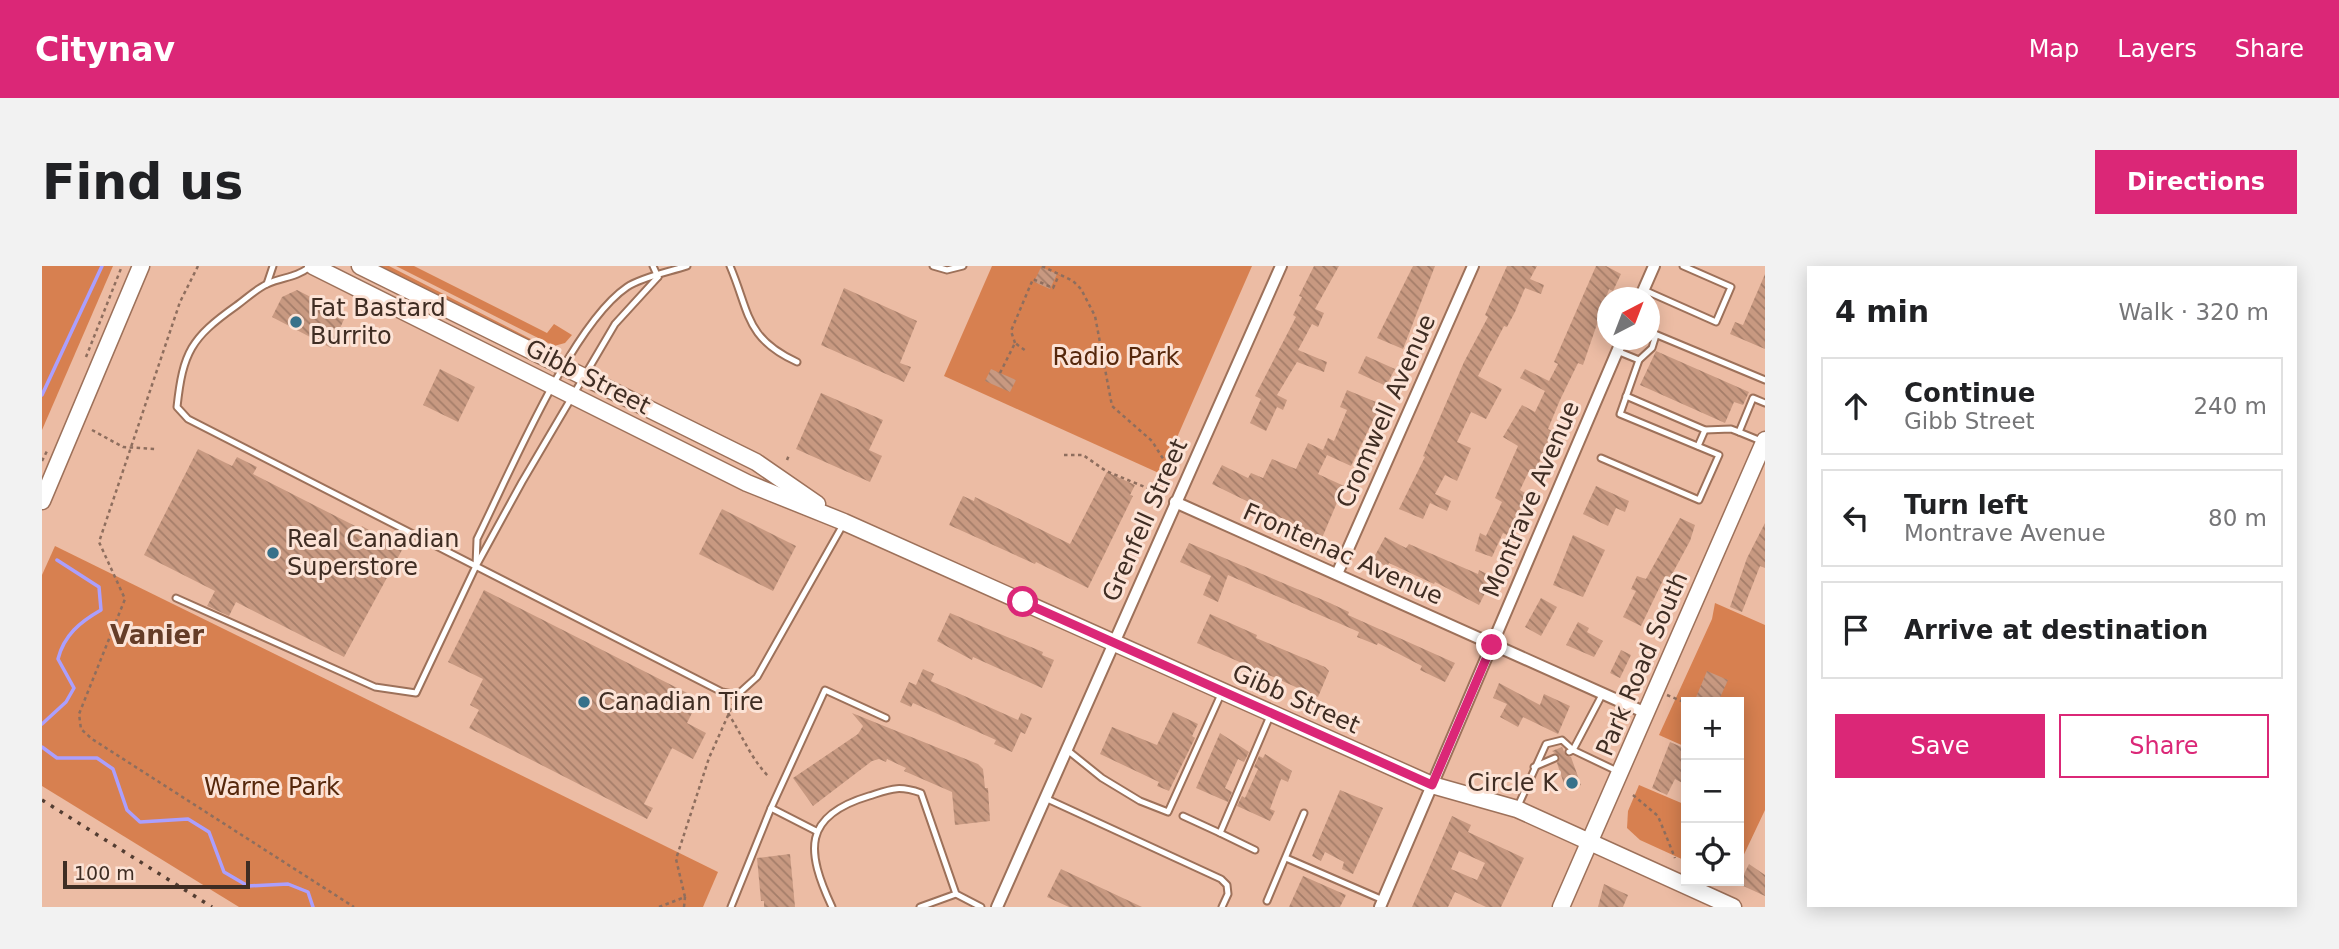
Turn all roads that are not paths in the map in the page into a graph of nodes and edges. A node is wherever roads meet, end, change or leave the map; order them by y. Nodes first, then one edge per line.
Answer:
1 (141, 266) edge
2 (273, 266) edge
3 (312, 266) edge
4 (360, 266) edge
5 (653, 266) edge
6 (687, 266) edge
7 (730, 266) edge
8 (933, 266) edge
9 (963, 266) edge
10 (1282, 266) edge
11 (1474, 266) edge
12 (1654, 266) edge
13 (1684, 266) edge
14 (658, 277) junction
15 (267, 284) junction
16 (1645, 287) edge
17 (1660, 301) edge
18 (1660, 337) edge
19 (1650, 350) edge
20 (1617, 351) joint
21 (1639, 360) junction
22 (797, 362) dead end
23 (564, 367) junction
24 (584, 378) junction
25 (1765, 380) edge
26 (554, 384) junction
27 (575, 396) junction
28 (1626, 396) junction
29 (1765, 403) edge
30 (1705, 430) junction
31 (1739, 432) junction
32 (1764, 441) edge
33 (1699, 446) junction
34 (1601, 458) dead end
35 (42, 501) edge
36 (1175, 502) junction
37 (844, 522) junction
38 (476, 566) junction
39 (1337, 574) junction
40 (176, 598) dead end
41 (1113, 643) junction
42 (1492, 645) junction
43 (1222, 691) junction
44 (1603, 693) junction
45 (1271, 713) junction
46 (1646, 713) junction
47 (886, 718) dead end
48 (1066, 749) junction
49 (1571, 751) junction
50 (1555, 758) dead end
51 (1534, 767) junction
52 (1620, 772) junction
53 (1432, 785) junction
54 (1045, 798) junction
55 (771, 808) junction
56 (1517, 809) junction
57 (1304, 813) dead end
58 (1183, 816) dead end
59 (816, 831) junction
60 (1220, 833) junction
61 (1590, 840) junction
62 (1255, 850) dead end
63 (1286, 858) junction
64 (956, 894) junction
65 (1268, 901) dead end
66 (1381, 904) edge
67 (731, 907) edge
68 (832, 907) edge
69 (920, 907) edge
70 (981, 907) edge
71 (997, 907) edge
72 (1222, 907) edge
73 (1561, 907) edge
74 (1733, 907) edge

1 - 35 main road
2 - 15 lane
3 - 15 lane
3 - 26 main road, Gibb Street
4 - 23 main road, Gibb Street
5 - 14 lane
6 - 14 lane
7 - 22 lane
8 - 9 lane
10 - 36 street, Grenfell Street
11 - 39 street, Cromwell Avenue
12 - 16 street
13 - 17 lane
14 - 23 lane
14 - 24 lane
15 - 38 lane
18 - 25 lane
19 - 21 lane
20 - 21 lane
20 - 42 street, Montrave Avenue
21 - 28 lane
23 - 24 main road, Gibb Street
23 - 26 lane
24 - 27 lane
24 - 37 main road, Gibb Street
26 - 27 main road, Gibb Street
26 - 38 lane
27 - 37 main road, Gibb Street
27 - 38 lane
28 - 30 lane
28 - 33 lane
29 - 31 lane
30 - 31 lane
30 - 33 lane
31 - 32 lane
32 - 46 main road, Park Road South
33 - 34 lane
36 - 39 street, Frontenac Avenue
36 - 41 street, Grenfell Street
37 - 38 lane
37 - 41 main road, Gibb Street
38 - 40 lane
39 - 42 street, Frontenac Avenue
41 - 43 main road, Gibb Street
41 - 48 street, Grenfell Street
42 - 44 street, Frontenac Avenue
42 - 53 street, Montrave Avenue
43 - 45 main road, Gibb Street
43 - 48 lane
44 - 46 street, Frontenac Avenue
44 - 49 lane
45 - 53 main road, Gibb Street
45 - 60 lane
46 - 52 main road, Park Road South
47 - 55 lane
48 - 54 street, Grenfell Street
49 - 51 lane
49 - 52 lane
50 - 51 lane
51 - 56 lane
52 - 61 main road, Park Road South
53 - 56 main road, Gibb Street
53 - 66 street, Montrave Avenue
54 - 71 street, Grenfell Street
54 - 72 lane
55 - 59 lane
55 - 67 lane
56 - 61 main road, Gibb Street
57 - 63 lane
58 - 60 lane
59 - 64 lane
59 - 68 lane
60 - 62 lane
61 - 73 main road, Park Road South
61 - 74 main road, Gibb Street
63 - 65 lane
63 - 66 lane
64 - 69 lane
64 - 70 lane

